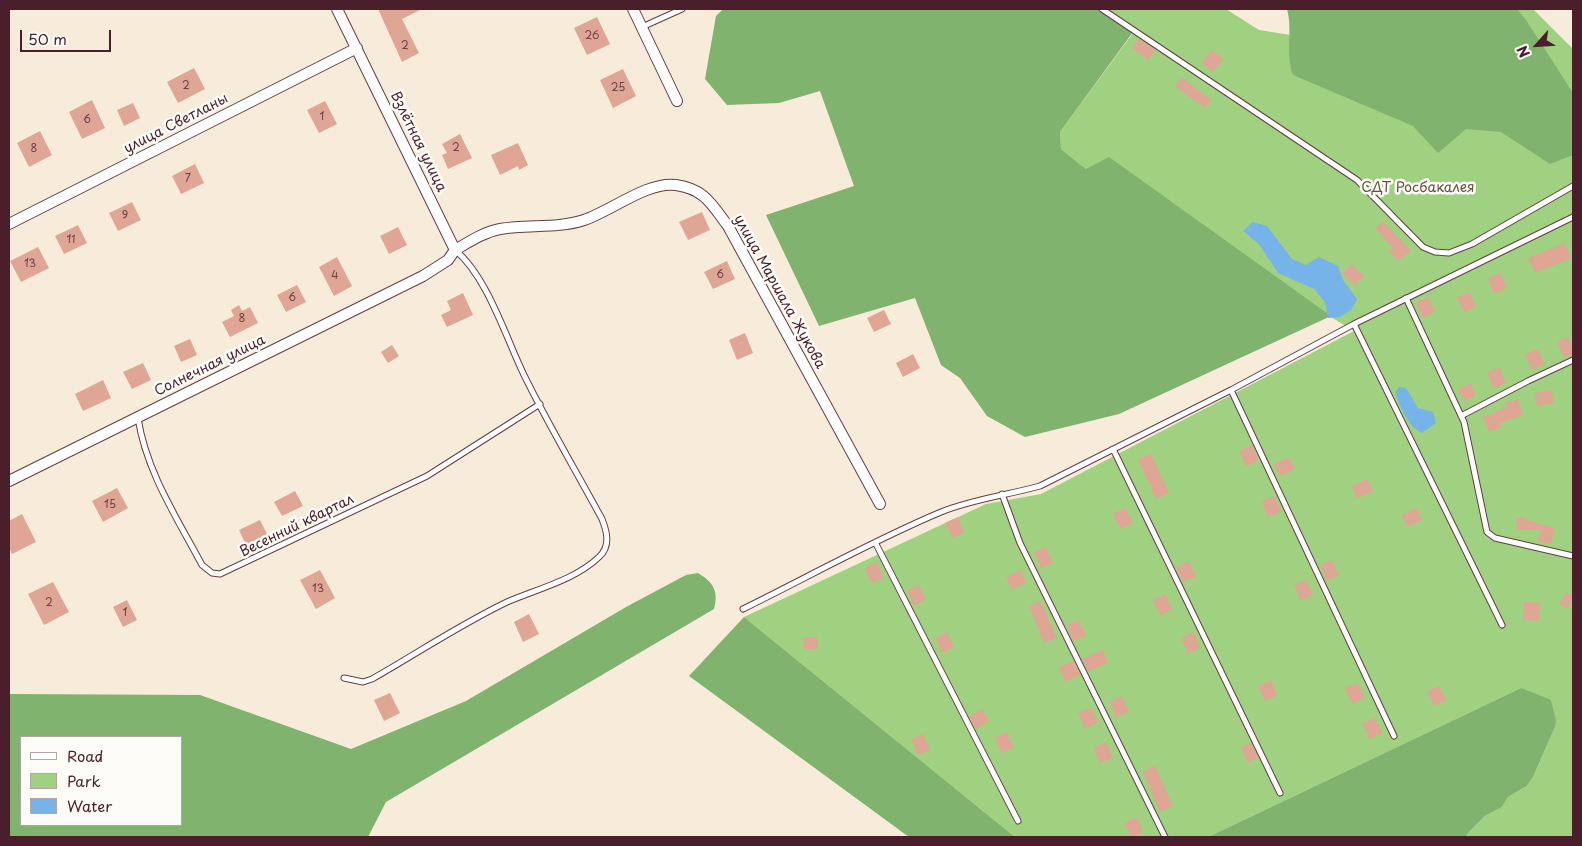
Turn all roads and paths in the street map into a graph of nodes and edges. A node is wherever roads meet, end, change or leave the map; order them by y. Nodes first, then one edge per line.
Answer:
1 (337, 9) edge
2 (633, 9) edge
3 (682, 9) edge
4 (1102, 9) edge
5 (642, 28) junction
6 (356, 48) junction
7 (677, 101) dead end
8 (1573, 186) edge
9 (1573, 218) edge
10 (9, 224) edge
11 (455, 250) junction
12 (1406, 298) junction
13 (1354, 324) junction
14 (1573, 360) edge
15 (1231, 390) junction
16 (540, 404) junction
17 (1461, 416) junction
18 (138, 418) junction
19 (1113, 449) junction
20 (9, 482) edge
21 (1002, 494) junction
22 (880, 504) dead end
23 (876, 544) junction
24 (1573, 556) edge
25 (743, 609) dead end
26 (1502, 625) dead end
27 (344, 678) dead end
28 (1394, 736) dead end
29 (1280, 793) dead end
30 (1018, 821) dead end
31 (1165, 837) edge

1 - 6 street, Взлётная улица
2 - 5 street
3 - 5 lane
4 - 8 lane
5 - 7 street
6 - 10 street, улица Светланы
6 - 11 street, Взлётная улица
9 - 12 lane
11 - 16 lane
11 - 18 street, Солнечная улица
11 - 22 street, улица Маршала Жукова
12 - 13 lane
12 - 17 lane
13 - 15 lane
13 - 26 lane
14 - 17 lane
15 - 19 lane
15 - 28 lane
16 - 18 lane, Весенний квартал
16 - 27 lane
17 - 24 lane
18 - 20 street, Солнечная улица
19 - 21 lane
19 - 29 lane
21 - 23 lane
21 - 31 lane
23 - 25 lane
23 - 30 lane

